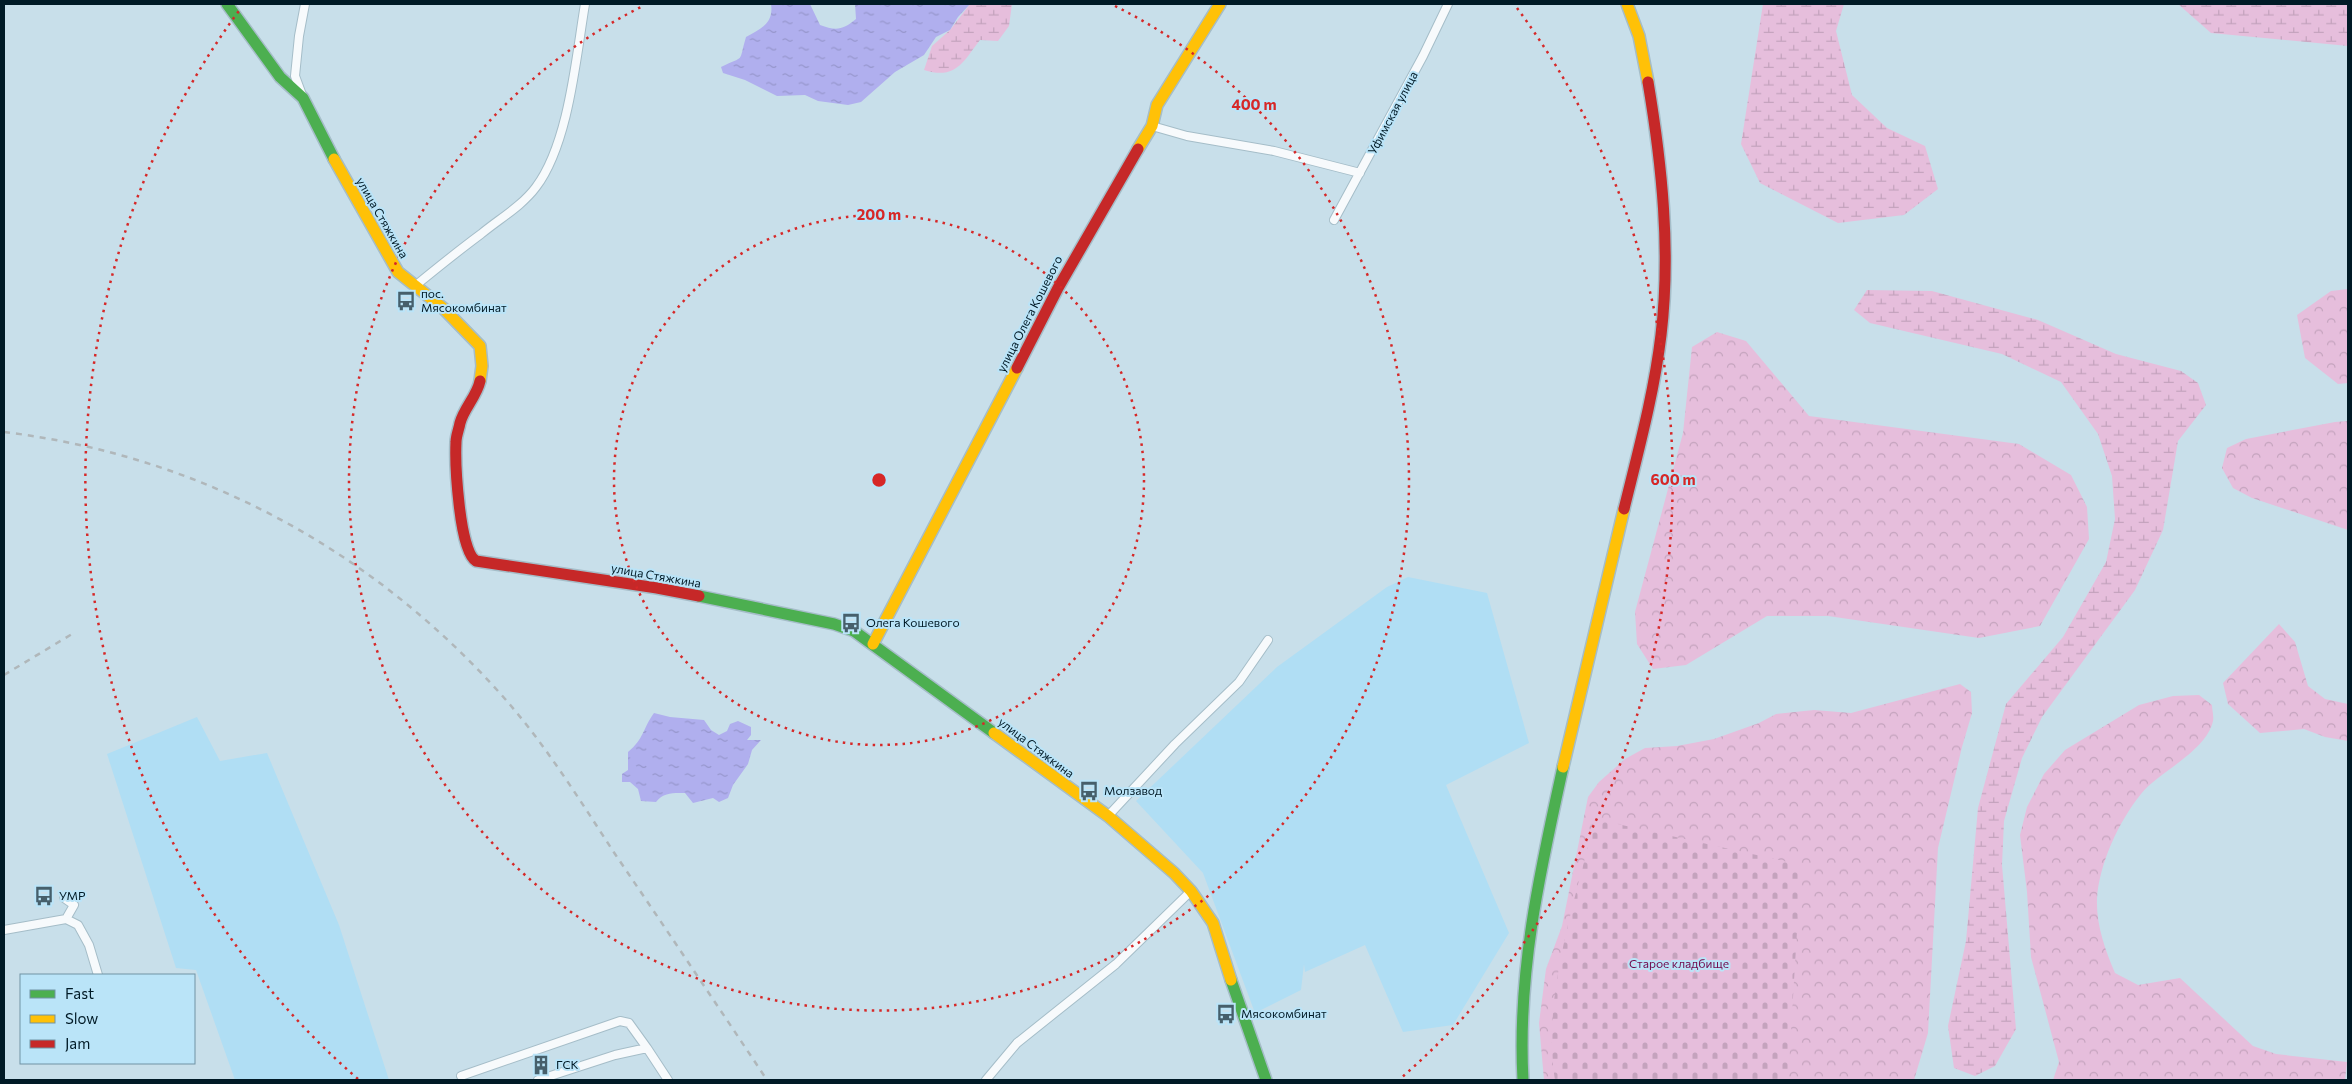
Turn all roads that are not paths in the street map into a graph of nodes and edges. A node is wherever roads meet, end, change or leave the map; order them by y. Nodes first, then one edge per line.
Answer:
1 (227, 4) edge
2 (305, 4) edge
3 (585, 4) edge
4 (1220, 4) edge
5 (1448, 4) edge
6 (1627, 4) edge
7 (303, 98) junction
8 (1152, 126) junction
9 (1360, 173) junction
10 (1334, 220) dead end
11 (415, 286) junction
12 (1268, 640) dead end
13 (872, 644) junction
14 (1108, 816) junction
15 (1191, 891) junction
16 (64, 898) dead end
17 (66, 919) junction
18 (4, 930) edge
19 (98, 974) edge
20 (647, 1048) junction
21 (461, 1076) dead end
22 (538, 1080) edge
23 (668, 1080) edge
24 (986, 1080) edge
25 (1266, 1080) edge
26 (1523, 1080) edge

1 - 7 street, улица Стяжкина
2 - 7 street
3 - 11 street
4 - 8 street, улица Олега Кошевого
5 - 9 street, Уфимская улица
6 - 26 street
7 - 11 street, улица Стяжкина
8 - 9 street
8 - 13 street, улица Олега Кошевого
9 - 10 street, Уфимская улица
11 - 13 street, улица Стяжкина
12 - 14 street
13 - 14 street, улица Стяжкина
14 - 15 street, улица Стяжкина
15 - 24 street
15 - 25 street, улица Стяжкина
16 - 17 street
17 - 18 street
17 - 19 street
20 - 21 street
20 - 22 street
20 - 23 street

